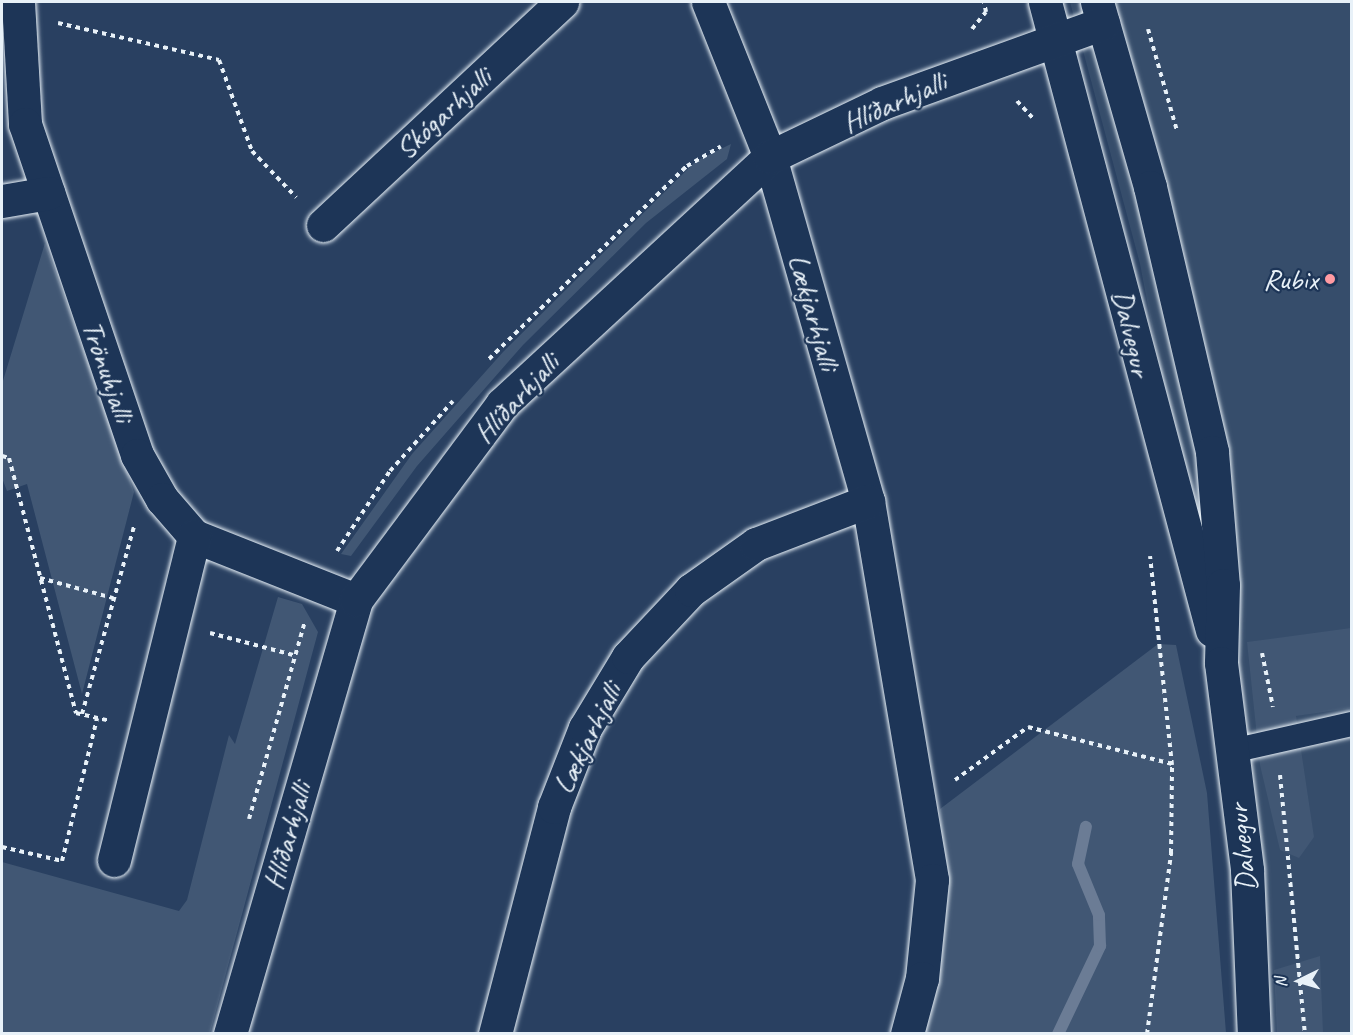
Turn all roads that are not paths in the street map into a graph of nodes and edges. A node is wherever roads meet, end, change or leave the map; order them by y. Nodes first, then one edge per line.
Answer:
1 (18, 2) edge
2 (562, 2) edge
3 (708, 2) edge
4 (1045, 2) edge
5 (1100, 12) edge
6 (1056, 38) junction
7 (770, 157) junction
8 (48, 193) junction
9 (2, 201) edge
10 (323, 225) road end
11 (868, 501) junction
12 (194, 536) junction
13 (356, 600) junction
14 (1221, 663) junction
15 (1352, 724) edge
16 (1232, 751) junction
17 (114, 860) dead end
18 (230, 1034) edge
19 (495, 1034) edge
20 (907, 1034) edge
21 (1254, 1034) edge

1 - 8 street, Trönuhjalli
2 - 10 street, Skógarhjalli
3 - 7 street
4 - 6 street, Dalvegur
5 - 6 street, Hlíðarhjalli
5 - 14 street, Dalvegur
6 - 7 street, Hlíðarhjalli
6 - 14 street, Dalvegur
7 - 11 street, Lækjarhjalli
7 - 13 street, Hlíðarhjalli
8 - 9 street
8 - 12 street, Trönuhjalli
11 - 19 street, Lækjarhjalli
11 - 20 street, Lækjarhjalli
12 - 13 street, Trönuhjalli
12 - 17 street
13 - 18 street, Hlíðarhjalli
14 - 16 street, Dalvegur
15 - 16 lane
16 - 21 street, Dalvegur

